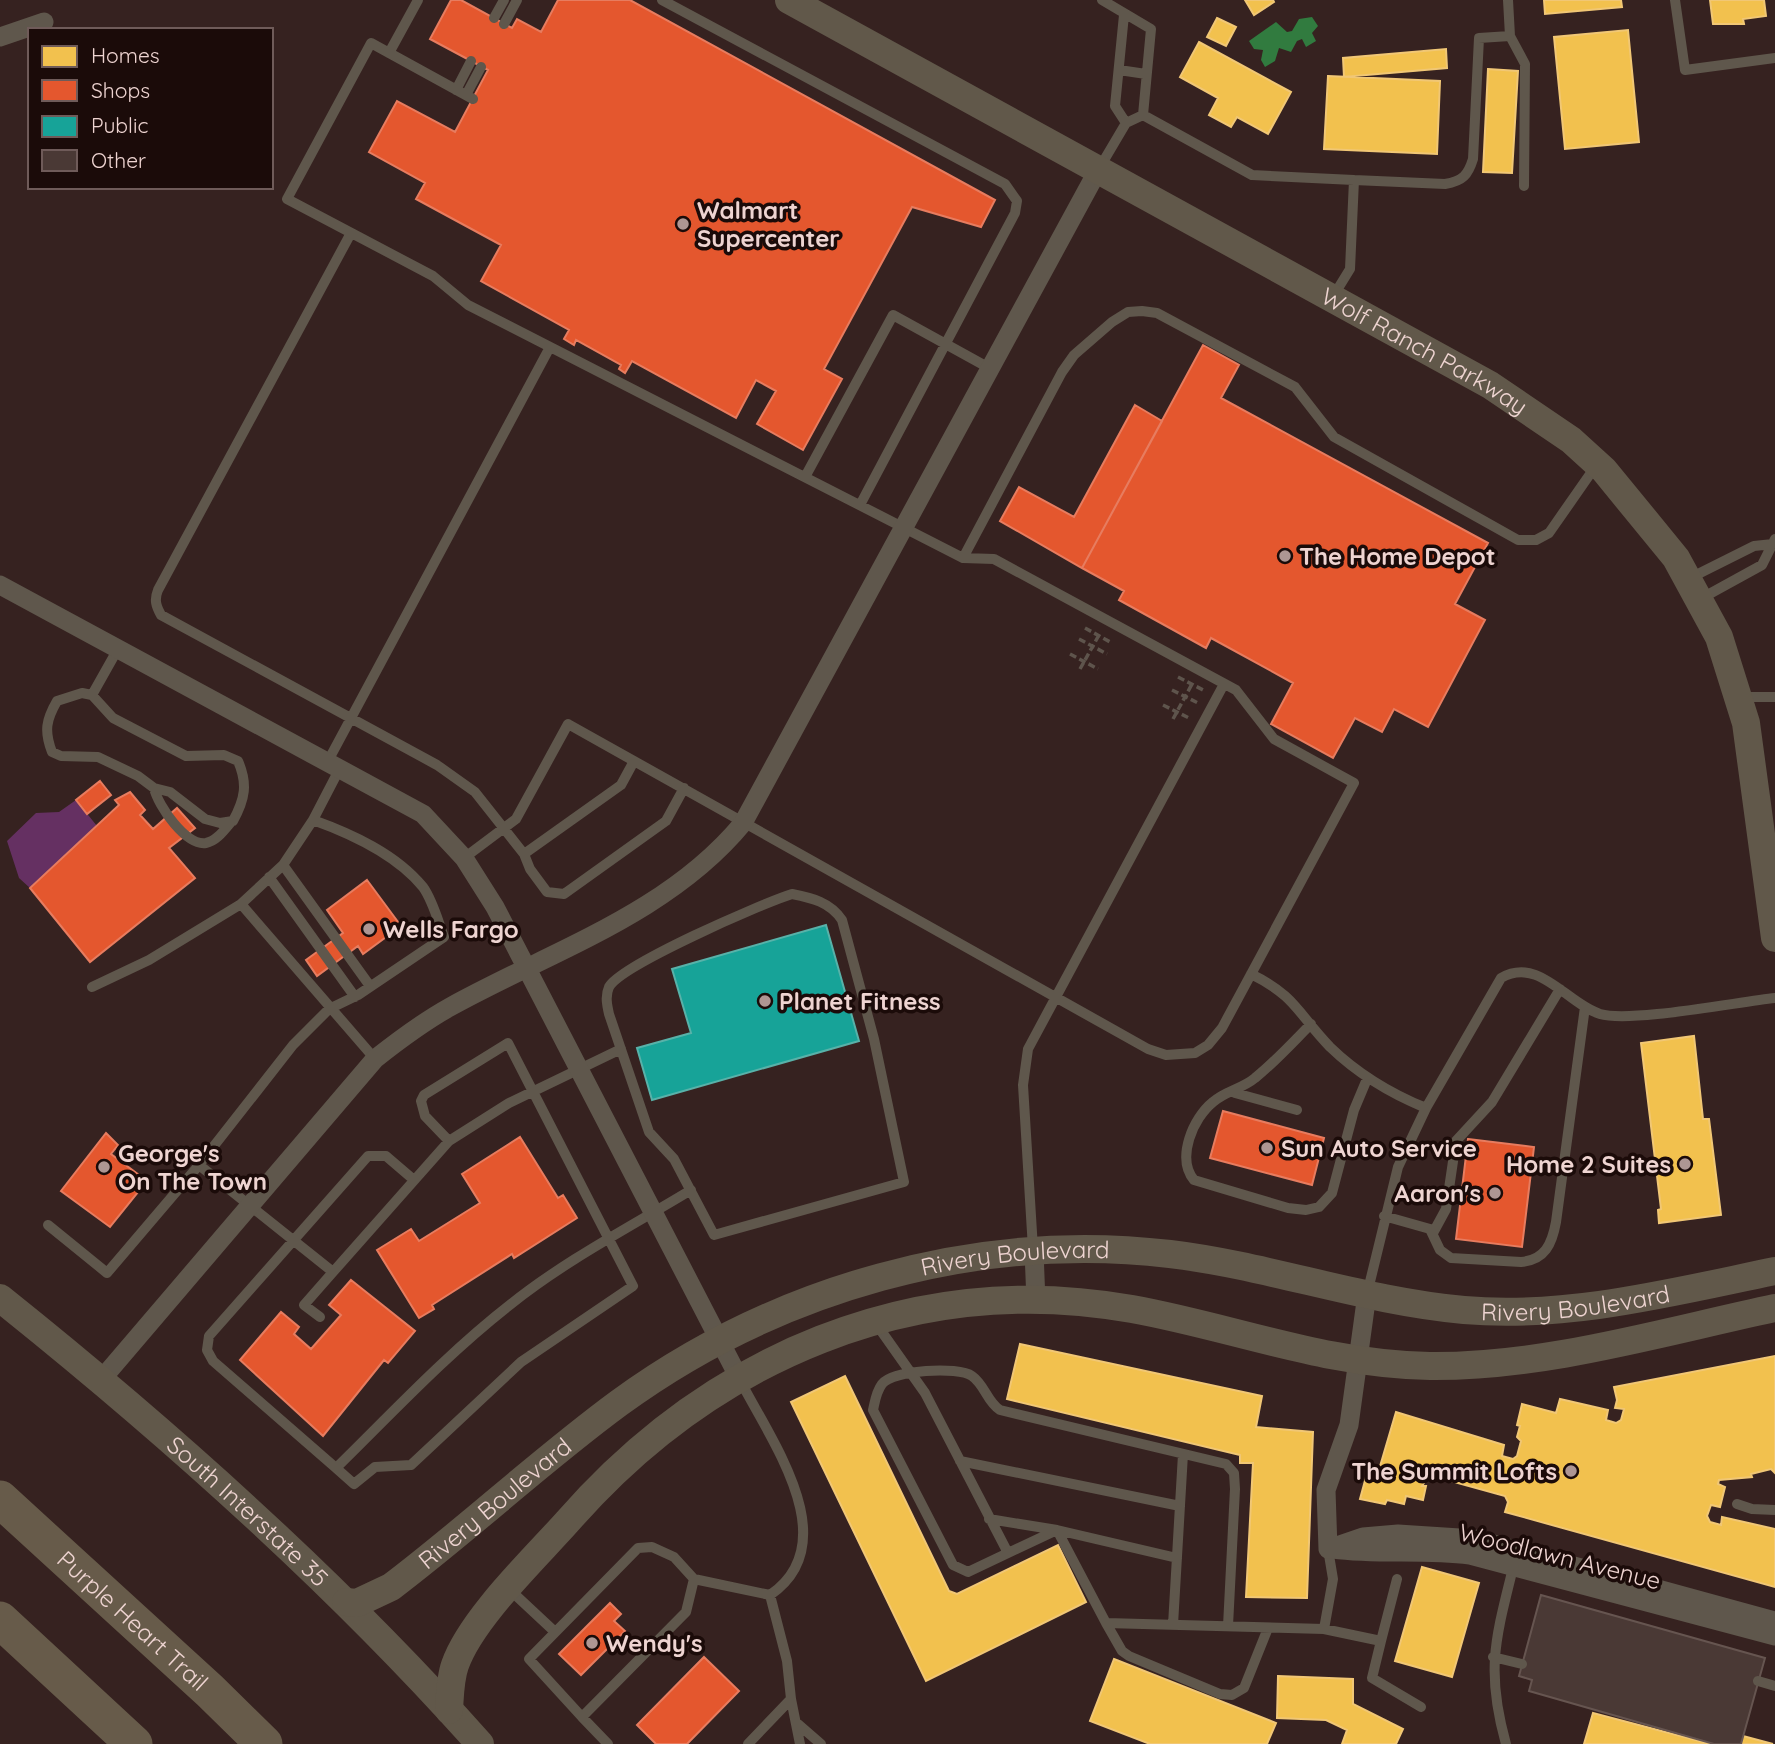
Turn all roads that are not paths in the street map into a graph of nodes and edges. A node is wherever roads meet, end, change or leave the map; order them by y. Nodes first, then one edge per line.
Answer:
1 (418, 0) edge
2 (504, 0) edge
3 (517, 0) edge
4 (663, 0) edge
5 (789, 0) edge
6 (1508, 0) edge
7 (1675, 0) edge
8 (1107, 1) edge
9 (1124, 15) junction
10 (494, 18) dead end
11 (44, 22) dead end
12 (504, 24) dead end
13 (1510, 36) junction
14 (0, 37) edge
15 (389, 53) junction
16 (1775, 58) edge
17 (476, 64) dead end
18 (1119, 70) junction
19 (1146, 74) junction
20 (1143, 115) junction
21 (1126, 123) junction
22 (1098, 170) junction
23 (1354, 180) junction
24 (1524, 186) dead end
25 (351, 233) junction
26 (1332, 299) junction
27 (945, 344) junction
28 (550, 347) junction
29 (991, 369) junction
30 (1597, 463) junction
31 (805, 477) junction
32 (860, 505) junction
33 (905, 529) junction
34 (1774, 542) edge
35 (962, 558) junction
36 (0, 584) edge
37 (1693, 589) junction
38 (119, 647) junction
39 (1224, 684) junction
40 (92, 695) junction
41 (1738, 697) junction
42 (1775, 697) edge
43 (351, 719) junction
44 (634, 761) junction
45 (334, 765) junction
46 (154, 788) junction
47 (684, 788) junction
48 (313, 820) junction
49 (233, 821) junction
50 (743, 823) junction
51 (504, 828) junction
52 (524, 854) junction
53 (464, 858) junction
54 (283, 865) junction
55 (270, 877) junction
56 (241, 904) junction
57 (1775, 938) edge
58 (525, 968) junction
59 (1251, 974) junction
60 (370, 986) junction
61 (92, 987) dead end
62 (1560, 989) junction
63 (355, 997) junction
64 (1055, 998) junction
65 (1775, 998) edge
66 (1585, 1007) junction
67 (329, 1009) junction
68 (1311, 1024) junction
69 (621, 1049) junction
70 (374, 1059) junction
71 (578, 1069) junction
72 (1367, 1079) junction
73 (533, 1091) junction
74 (1235, 1093) junction
75 (1426, 1108) junction
76 (1297, 1110) dead end
77 (449, 1141) junction
78 (199, 1165) junction
79 (414, 1180) junction
80 (691, 1190) junction
81 (248, 1205) junction
82 (653, 1213) junction
83 (1384, 1216) junction
84 (48, 1225) dead end
85 (1433, 1233) junction
86 (291, 1239) junction
87 (607, 1239) junction
88 (1034, 1251) junction
89 (1775, 1271) edge
90 (332, 1272) junction
91 (1367, 1294) junction
92 (0, 1298) edge
93 (1036, 1302) junction
94 (1775, 1308) edge
95 (320, 1317) dead end
96 (874, 1321) junction
97 (720, 1341) junction
98 (1357, 1361) junction
99 (909, 1372) junction
100 (739, 1378) junction
101 (101, 1380) junction
102 (1183, 1454) junction
103 (960, 1461) junction
104 (336, 1468) junction
105 (0, 1499) edge
106 (1737, 1504) dead end
107 (1180, 1506) junction
108 (1775, 1510) edge
109 (989, 1519) junction
110 (1058, 1530) junction
111 (1328, 1549) junction
112 (1008, 1553) junction
113 (1516, 1558) junction
114 (1177, 1559) junction
115 (694, 1579) junction
116 (1396, 1579) dead end
117 (509, 1588) junction
118 (770, 1595) junction
119 (346, 1602) junction
120 (0, 1620) edge
121 (1775, 1621) edge
122 (1106, 1623) junction
123 (1173, 1625) junction
124 (1228, 1626) junction
125 (1268, 1628) junction
126 (1324, 1629) junction
127 (554, 1631) junction
128 (1775, 1636) edge
129 (1381, 1641) junction
130 (1493, 1657) junction
131 (1522, 1664) dead end
132 (1758, 1681) dead end
133 (1775, 1686) edge
134 (791, 1699) junction
135 (1421, 1707) dead end
136 (449, 1710) junction
137 (582, 1717) junction
138 (798, 1724) junction
139 (134, 1744) edge
140 (264, 1744) edge
141 (480, 1744) edge
142 (608, 1744) edge
143 (748, 1744) edge
144 (800, 1744) edge
145 (821, 1744) edge
146 (1506, 1744) edge

1 - 15 lane
2 - 10 lane
3 - 12 lane
4 - 27 lane
5 - 22 street, Wolf Ranch Parkway
6 - 13 lane
7 - 16 lane
8 - 9 lane
9 - 18 lane
9 - 19 lane
11 - 14 street
13 - 23 lane
13 - 24 lane
15 - 17 lane
15 - 25 lane
18 - 19 lane
18 - 21 lane
19 - 20 lane
20 - 21 lane
20 - 23 lane
21 - 22 lane
22 - 26 street, Wolf Ranch Parkway
22 - 29 street
23 - 26 lane
25 - 28 lane
25 - 43 lane
26 - 30 street, Wolf Ranch Parkway
27 - 29 lane
27 - 31 lane
27 - 32 lane
28 - 31 lane
28 - 43 lane
29 - 33 street
30 - 35 lane
30 - 37 street, Wolf Ranch Parkway
31 - 32 lane
32 - 33 lane
33 - 35 lane
33 - 50 street
34 - 37 lane
34 - 37 lane
35 - 39 lane
36 - 38 street
37 - 41 street, Wolf Ranch Parkway
38 - 40 lane
38 - 45 street
39 - 59 lane
39 - 64 lane
40 - 46 lane
40 - 49 lane
41 - 42 lane
41 - 57 street, Wolf Ranch Parkway
43 - 45 lane
43 - 51 lane
44 - 47 lane
44 - 51 lane
44 - 52 lane
45 - 48 lane
45 - 53 street
46 - 49 lane
46 - 49 lane
47 - 50 lane
47 - 52 lane
48 - 54 lane
48 - 60 lane
50 - 58 street
50 - 64 lane
51 - 52 lane
51 - 53 lane
53 - 58 street
54 - 55 lane
54 - 60 lane
55 - 56 lane
55 - 63 lane
56 - 61 lane
56 - 67 lane
58 - 70 street
58 - 71 street
59 - 64 lane
59 - 68 lane
60 - 63 lane
62 - 66 lane
62 - 75 lane
62 - 85 lane
63 - 67 lane
64 - 88 lane
65 - 66 lane
66 - 85 lane
67 - 70 lane
67 - 78 lane
68 - 72 lane
68 - 74 lane
69 - 71 lane
69 - 80 lane
69 - 80 lane
70 - 81 street
71 - 73 lane
71 - 82 street
72 - 74 lane
72 - 75 lane
73 - 77 lane
73 - 77 lane
73 - 87 lane
74 - 76 lane
75 - 83 lane
77 - 79 lane
78 - 81 lane
78 - 84 lane
79 - 86 lane
79 - 90 lane
80 - 82 lane
81 - 86 lane
81 - 101 street
82 - 87 lane
82 - 97 street
83 - 85 lane
83 - 91 lane
86 - 90 lane
86 - 104 lane
87 - 104 lane
87 - 104 lane
88 - 91 street, Rivery Boulevard
88 - 93 street
88 - 97 street, Rivery Boulevard
89 - 91 street, Rivery Boulevard
90 - 95 lane
91 - 98 street
92 - 101 street, South Interstate 35
93 - 96 street, Rivery Boulevard
93 - 98 street, Rivery Boulevard
94 - 98 street, Rivery Boulevard
96 - 99 lane
96 - 100 street, Rivery Boulevard
97 - 100 street
97 - 119 street, Rivery Boulevard
98 - 111 street
99 - 102 lane
99 - 103 lane
99 - 112 lane
100 - 117 street, Rivery Boulevard
100 - 118 lane
101 - 119 street, South Interstate 35
102 - 107 lane
102 - 124 lane
103 - 107 lane
103 - 109 lane
105 - 140 highway, Purple Heart Trail
106 - 108 lane
107 - 114 lane
109 - 110 lane
109 - 112 lane
110 - 112 lane
110 - 114 lane
110 - 122 lane
111 - 113 street, Woodlawn Avenue
111 - 126 lane
113 - 121 street, Woodlawn Avenue
113 - 128 street, Woodlawn Avenue
113 - 130 lane
114 - 123 lane
115 - 118 lane
115 - 127 lane
115 - 137 lane
116 - 129 lane
117 - 127 lane
117 - 136 street, Rivery Boulevard
118 - 134 lane
119 - 136 street, South Interstate 35
120 - 139 highway
122 - 123 lane
122 - 125 lane
123 - 124 lane
124 - 125 lane
125 - 126 lane
126 - 129 lane
127 - 137 lane
129 - 135 lane
130 - 131 lane
130 - 146 lane
132 - 133 lane
134 - 138 lane
134 - 143 lane
136 - 141 street, South Interstate 35
137 - 142 lane
138 - 144 lane
138 - 145 lane

